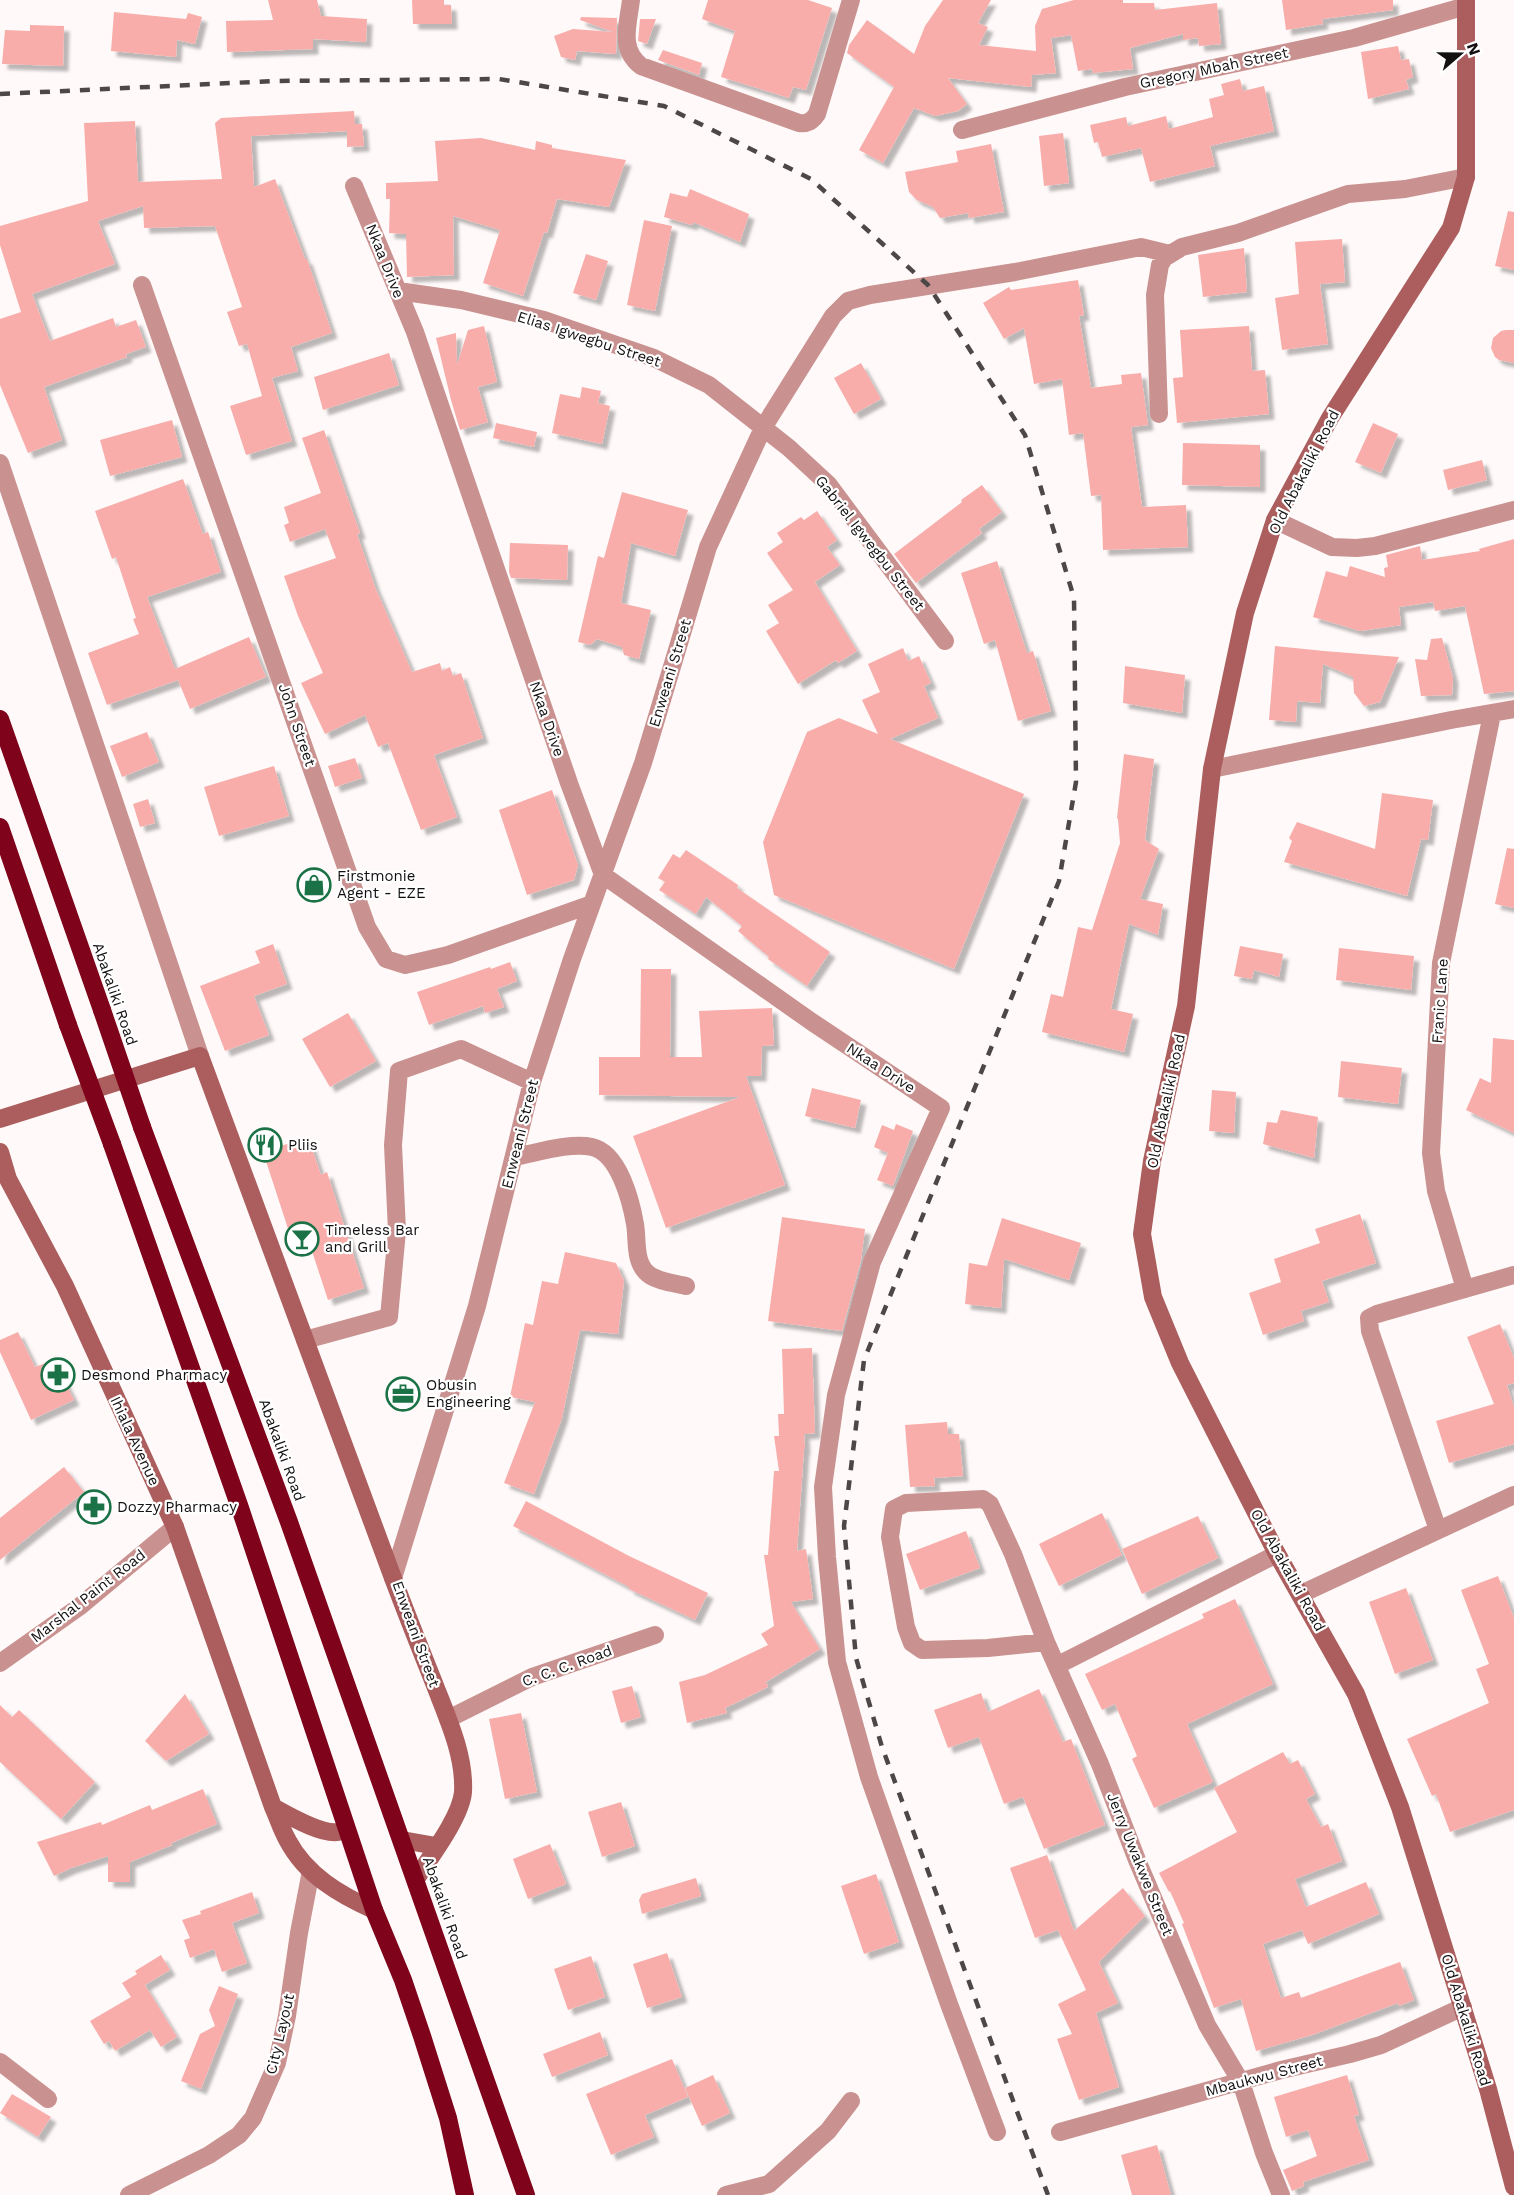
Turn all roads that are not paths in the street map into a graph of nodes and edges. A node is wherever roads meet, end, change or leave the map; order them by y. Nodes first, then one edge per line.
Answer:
1 (631, 0) edge
2 (851, 0) edge
3 (1466, 3) edge
4 (962, 130) dead end
5 (1466, 177) junction
6 (354, 186) dead end
7 (1170, 254) junction
8 (142, 285) dead end
9 (398, 291) junction
10 (1159, 414) dead end
11 (762, 428) junction
12 (0, 463) edge
13 (1514, 510) edge
14 (1275, 520) junction
15 (945, 641) dead end
16 (1514, 710) edge
17 (1492, 714) junction
18 (0, 720) edge
19 (1212, 769) junction
20 (0, 827) edge
21 (603, 875) junction
22 (592, 904) junction
23 (200, 1056) junction
24 (532, 1082) junction
25 (0, 1119) edge
26 (0, 1152) edge
27 (514, 1157) junction
28 (1514, 1275) edge
29 (686, 1286) dead end
30 (1465, 1289) junction
31 (305, 1340) junction
32 (1514, 1495) edge
33 (175, 1527) junction
34 (1438, 1530) junction
35 (1277, 1554) junction
36 (393, 1578) junction
37 (1301, 1594) junction
38 (655, 1635) dead end
39 (1046, 1642) junction
40 (2, 1658) edge
41 (1058, 1665) junction
42 (448, 1719) junction
43 (273, 1807) junction
44 (346, 1828) junction
45 (402, 1840) junction
46 (436, 1846) junction
47 (311, 1872) junction
48 (416, 1879) junction
49 (374, 1910) junction
50 (1463, 2007) junction
51 (0, 2062) edge
52 (1241, 2082) junction
53 (48, 2099) dead end
54 (851, 2101) dead end
55 (997, 2132) dead end
56 (1060, 2132) dead end
57 (1514, 2187) edge
58 (129, 2195) edge
59 (465, 2195) edge
60 (526, 2195) edge
61 (726, 2195) edge
62 (1281, 2195) edge

1 - 2 street
3 - 4 street, Gregory Mbah Street
3 - 5 main road, Old Abakaliki Road
5 - 7 street
5 - 14 main road, Old Abakaliki Road
6 - 9 street, Nkaa Drive
7 - 10 street
7 - 11 street, Enweani Street
8 - 22 street, John Street
9 - 11 street, Elias Igwegbu Street
9 - 21 street, Nkaa Drive
11 - 15 street, Gabriel Igwegbu Street
11 - 21 street, Enweani Street
12 - 23 street
13 - 14 street
14 - 19 main road, Old Abakaliki Road
16 - 17 street
17 - 19 street
17 - 30 street, Franic Lane
18 - 45 highway, Abakaliki Road, bridge
19 - 35 main road, Old Abakaliki Road
20 - 44 highway, bridge
21 - 22 street, Enweani Street
21 - 55 street, Nkaa Drive
22 - 24 street, Enweani Street
23 - 25 main road
23 - 31 main road
24 - 27 street, Enweani Street
24 - 31 street
26 - 33 main road, Ihiala Avenue
27 - 29 street
27 - 36 street, Enweani Street
28 - 30 street
30 - 34 street
31 - 36 main road
32 - 34 street
33 - 40 street, Marshal Paint Road
33 - 43 main road, Ihiala Avenue
34 - 37 street
35 - 37 main road, Old Abakaliki Road
35 - 41 street
36 - 42 main road, Enweani Street
37 - 50 main road, Old Abakaliki Road
38 - 42 street, C. C. C. Road
39 - 39 street, Jerry Uwakwe Street
39 - 41 street, Jerry Uwakwe Street
41 - 52 street, Jerry Uwakwe Street
42 - 46 main road, Enweani Street
43 - 44 main road
43 - 47 main road, Ihiala Avenue
44 - 49 highway
45 - 46 main road
45 - 48 highway, Abakaliki Road
46 - 48 main road, Enweani Street
47 - 49 main road, Ihiala Avenue
47 - 58 street, City Layout
48 - 60 highway, Abakaliki Road
49 - 59 highway
50 - 52 street, Mbaukwu Street
50 - 57 main road, Old Abakaliki Road
51 - 53 street
52 - 56 street, Mbaukwu Street
52 - 62 street, Jerry Uwakwe Street
54 - 61 street

